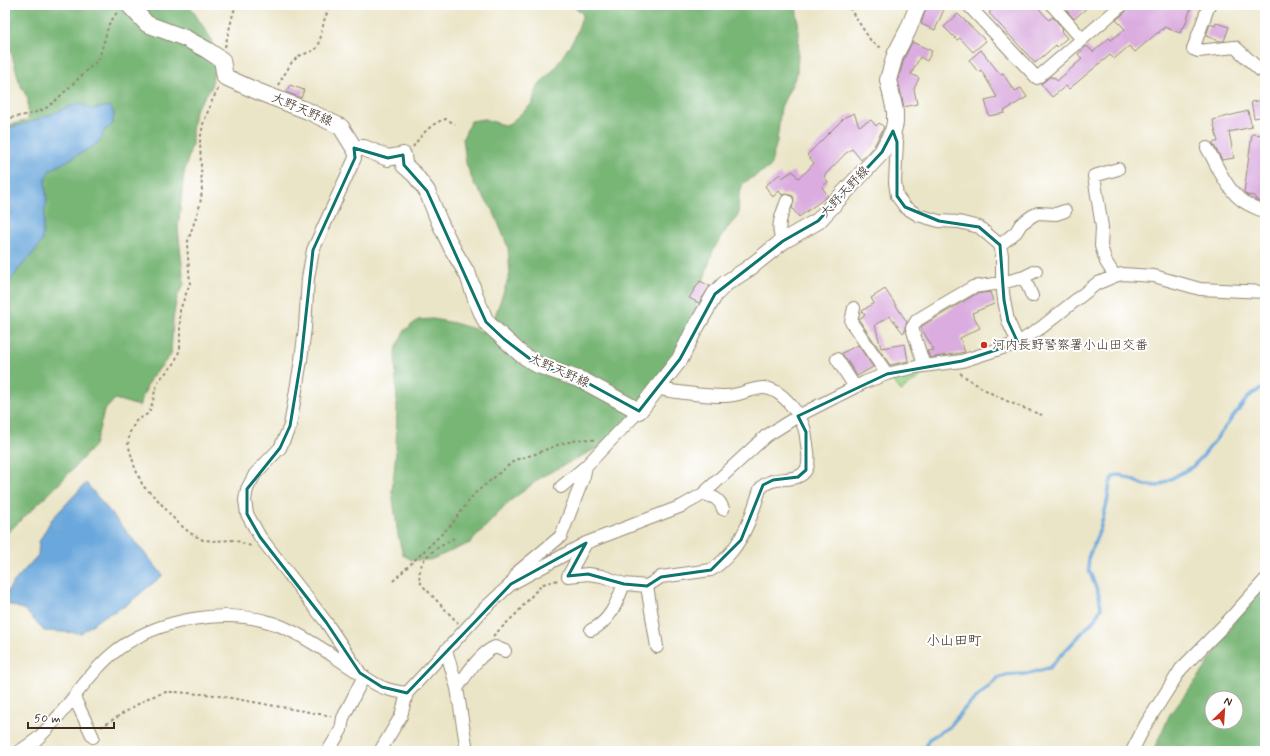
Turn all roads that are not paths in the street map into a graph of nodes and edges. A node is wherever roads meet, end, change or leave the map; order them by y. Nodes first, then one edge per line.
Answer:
1 (918, 5) edge
2 (968, 5) edge
3 (1052, 5) edge
4 (1122, 5) edge
5 (1209, 5) edge
6 (124, 6) edge
7 (1082, 39) junction
8 (1265, 70) edge
9 (893, 131) junction
10 (354, 148) junction
11 (1207, 148) dead end
12 (1118, 169) dead end
13 (787, 201) dead end
14 (1065, 211) dead end
15 (1265, 212) edge
16 (784, 241) junction
17 (1000, 245) junction
18 (1036, 271) dead end
19 (1115, 276) junction
20 (1024, 277) junction
21 (1002, 283) junction
22 (1265, 292) edge
23 (1032, 296) dead end
24 (854, 308) dead end
25 (1018, 343) junction
26 (837, 359) dead end
27 (924, 366) junction
28 (887, 374) junction
29 (658, 387) junction
30 (856, 387) junction
31 (639, 411) junction
32 (798, 416) junction
33 (586, 466) junction
34 (561, 487) dead end
35 (703, 494) junction
36 (723, 509) dead end
37 (586, 543) junction
38 (1265, 580) edge
39 (511, 584) junction
40 (624, 584) junction
41 (647, 586) junction
42 (591, 630) dead end
43 (657, 647) dead end
44 (446, 650) junction
45 (505, 651) dead end
46 (362, 675) junction
47 (456, 688) junction
48 (407, 693) junction
49 (74, 697) junction
50 (91, 734) road end
51 (20, 751) edge
52 (328, 751) edge
53 (380, 751) edge
54 (467, 751) edge
55 (1132, 751) edge

1 - 9 main road, 大野天野線
2 - 7 street
3 - 7 street
4 - 7 street
5 - 8 street
6 - 10 main road, 大野天野線
9 - 16 main road, 大野天野線
9 - 17 street
10 - 31 main road, 大野天野線
10 - 46 street
11 - 15 street
12 - 19 street
13 - 16 street
14 - 17 street
16 - 29 main road, 大野天野線
17 - 21 street
18 - 20 street
19 - 22 street
19 - 25 street
20 - 21 street
20 - 23 street
21 - 25 street
21 - 27 street
24 - 28 street
25 - 27 street
26 - 30 street
27 - 28 street
28 - 30 street
29 - 31 main road, 大野天野線
29 - 32 street
30 - 32 street
31 - 33 street
32 - 35 street
32 - 41 street
33 - 34 street
33 - 39 street
35 - 36 street
35 - 37 street
37 - 39 street
37 - 40 street
38 - 55 street
39 - 44 street
40 - 41 street
40 - 42 street
41 - 43 street
44 - 47 street
44 - 48 street
45 - 47 street
46 - 48 street
46 - 49 street
46 - 52 street
47 - 54 street
48 - 53 street
49 - 50 street
49 - 51 street

